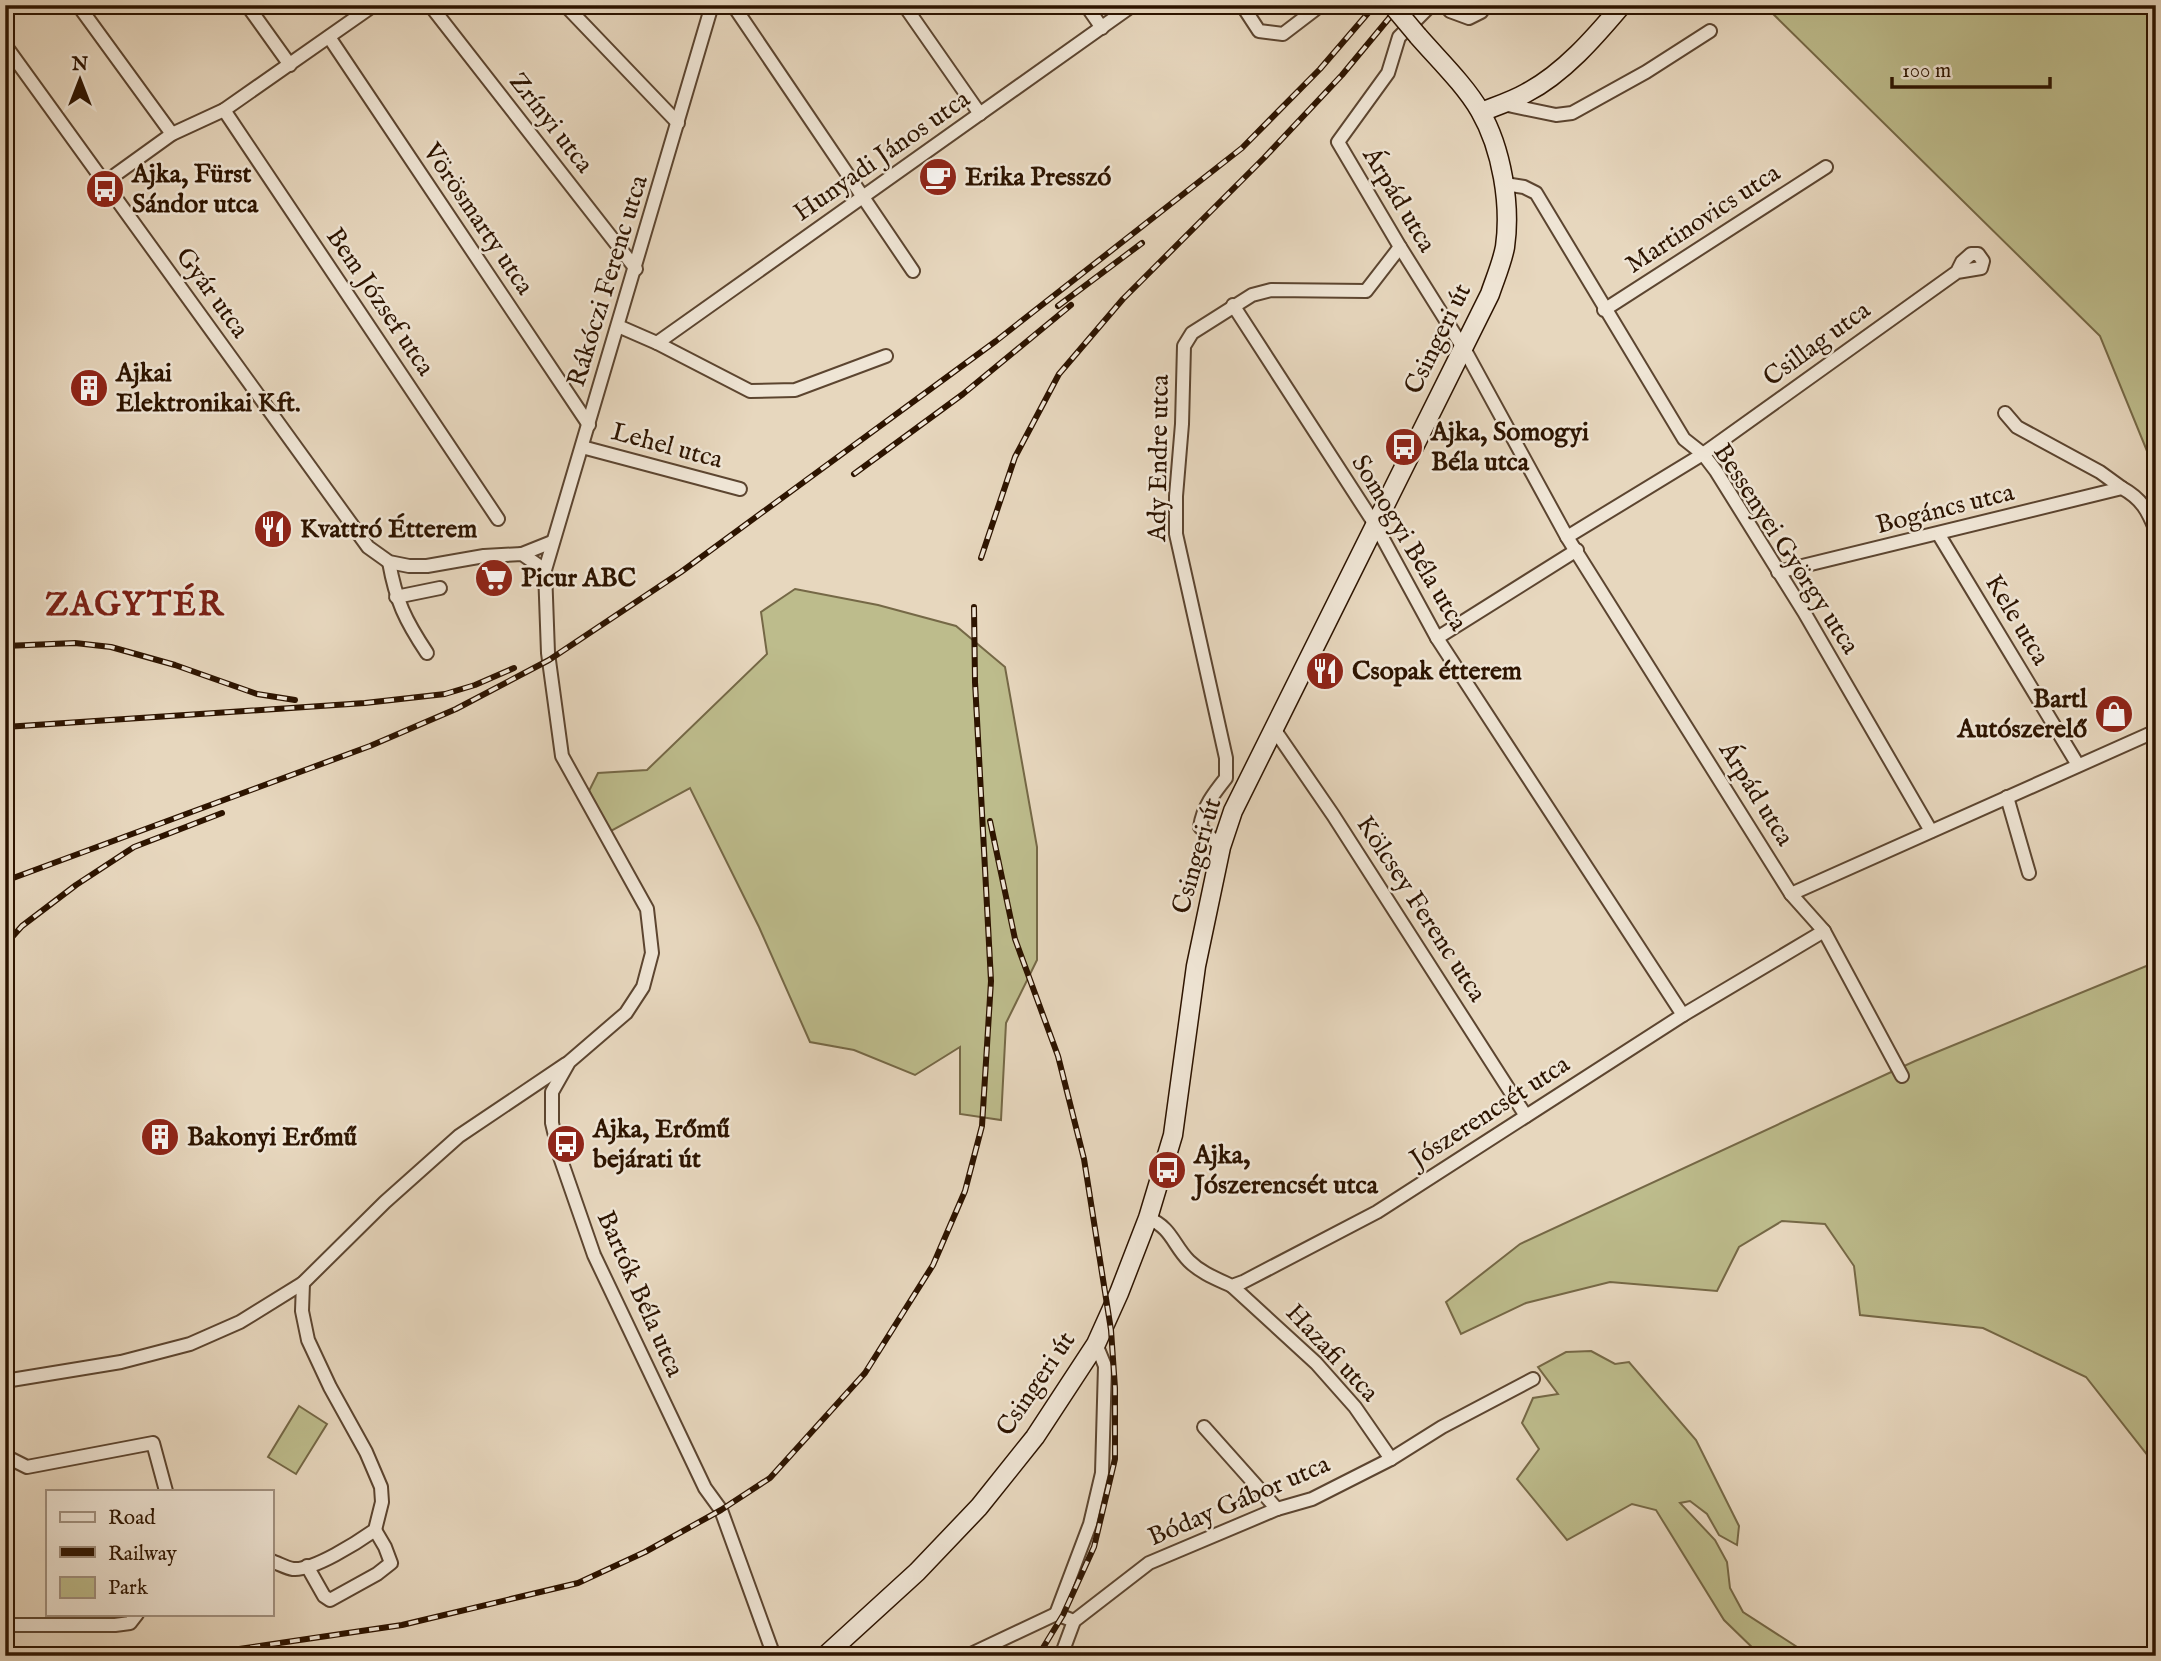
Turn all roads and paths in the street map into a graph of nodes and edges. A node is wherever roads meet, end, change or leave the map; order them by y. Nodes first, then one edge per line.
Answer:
1 (78, 5) edge
2 (247, 5) edge
3 (374, 5) edge
4 (429, 5) edge
5 (565, 5) edge
6 (712, 5) edge
7 (733, 5) edge
8 (904, 5) edge
9 (1086, 5) edge
10 (1133, 5) edge
11 (1242, 5) edge
12 (1321, 5) edge
13 (1392, 5) edge
14 (1431, 5) edge
15 (1446, 5) edge
16 (1486, 5) edge
17 (1622, 5) edge
18 (1102, 28) junction
19 (1710, 31) dead end
20 (330, 37) junction
21 (5, 46) edge
22 (290, 65) junction
23 (1502, 104) junction
24 (224, 110) junction
25 (1481, 113) junction
26 (980, 114) junction
27 (678, 123) junction
28 (172, 134) junction
29 (1826, 167) dead end
30 (104, 183) junction
31 (1504, 184) junction
32 (863, 197) junction
33 (1400, 247) junction
34 (636, 269) junction
35 (913, 271) dead end
36 (1957, 272) dead end
37 (1233, 305) junction
38 (1604, 310) junction
39 (618, 326) junction
40 (657, 343) junction
41 (1463, 349) junction
42 (886, 356) dead end
43 (2005, 413) dead end
44 (589, 425) junction
45 (582, 447) junction
46 (1703, 454) junction
47 (2122, 488) junction
48 (740, 489) dead end
49 (498, 519) dead end
50 (1376, 526) junction
51 (2156, 531) edge
52 (1939, 535) junction
53 (1567, 537) junction
54 (552, 542) junction
55 (1577, 550) junction
56 (522, 554) junction
57 (389, 562) junction
58 (545, 570) junction
59 (1778, 572) junction
60 (440, 588) dead end
61 (396, 597) junction
62 (1437, 638) junction
63 (427, 653) dead end
64 (1274, 729) junction
65 (2156, 730) edge
66 (2078, 765) junction
67 (2007, 797) junction
68 (1931, 831) junction
69 (1220, 848) junction
70 (2029, 873) dead end
71 (1791, 894) junction
72 (1824, 931) junction
73 (1683, 1015) junction
74 (569, 1062) junction
75 (1902, 1076) dead end
76 (1526, 1116) junction
77 (1148, 1218) junction
78 (303, 1283) junction
79 (1232, 1286) junction
80 (1096, 1344) junction
81 (1533, 1379) dead end
82 (5, 1381) edge
83 (1204, 1427) dead end
84 (5, 1456) edge
85 (1391, 1459) junction
86 (166, 1490) edge
87 (1277, 1509) junction
88 (375, 1531) junction
89 (273, 1562) edge
90 (307, 1566) junction
91 (1056, 1614) junction
92 (135, 1616) edge
93 (1074, 1622) junction
94 (5, 1625) edge
95 (835, 1652) edge
96 (774, 1656) edge
97 (967, 1656) edge
98 (1060, 1656) edge

1 - 28 street
2 - 22 street
3 - 20 street
4 - 34 street, Zrínyi utca
5 - 27 street
6 - 27 street, Rákóczi Ferenc utca
7 - 32 street
8 - 26 street
9 - 18 street
10 - 18 street, Hunyadi János utca
11 - 12 street
13 - 25 main road, Csingeri út, bridge
14 - 33 street, Árpád utca
15 - 16 street
17 - 23 main road
18 - 26 street, Hunyadi János utca
19 - 23 street
20 - 22 street
20 - 44 street, Vörösmarty utca
21 - 30 street, Gyár utca
22 - 24 street
23 - 25 main road
24 - 28 street
24 - 49 street, Bem József utca
25 - 31 main road, Csingeri út
26 - 32 street, Hunyadi János utca
27 - 34 street, Rákóczi Ferenc utca
28 - 30 street
29 - 38 street, Martinovics utca
30 - 57 street, Gyár utca
31 - 38 street, Bessenyei György utca
31 - 41 main road, Csingeri út
32 - 35 street
32 - 40 street, Hunyadi János utca
33 - 37 street, Ady Endre utca
33 - 41 street, Árpád utca
34 - 39 street, Rákóczi Ferenc utca
36 - 46 street, Csillag utca
37 - 50 street, Somogyi Béla utca
37 - 69 street, Ady Endre utca
38 - 46 street, Bessenyei György utca
39 - 40 street
39 - 44 street, Rákóczi Ferenc utca
40 - 42 street
41 - 50 main road, Csingeri út
41 - 53 street, Árpád utca
43 - 47 street
44 - 45 street, Rákóczi Ferenc utca
45 - 48 street, Lehel utca
45 - 54 street, Rákóczi Ferenc utca
46 - 53 street
46 - 59 street, Bessenyei György utca
47 - 51 street
47 - 52 street, Bogáncs utca
50 - 62 street, Somogyi Béla utca
50 - 64 main road, Csingeri út
52 - 59 street, Bogáncs utca
52 - 66 street, Kele utca
53 - 55 street, Árpád utca
54 - 56 street
54 - 58 street, Rákóczi Ferenc utca
55 - 62 street
55 - 71 street, Árpád utca
56 - 57 street
56 - 58 street
57 - 61 street
58 - 74 street, Bartók Béla utca
59 - 68 street, Bessenyei György utca
60 - 61 street
61 - 63 street
62 - 73 street, Somogyi Béla utca
64 - 69 main road, Csingeri út
64 - 76 street, Kölcsey Ferenc utca
65 - 66 street
66 - 67 street
67 - 68 street
67 - 70 street
68 - 71 street
69 - 77 main road, Csingeri út
71 - 72 street, Árpád utca
72 - 73 street, Jószerencsét utca
72 - 75 street, Árpád utca
73 - 76 street, Jószerencsét utca
74 - 78 street
74 - 96 street, Bartók Béla utca
76 - 79 street, Jószerencsét utca
77 - 79 street
77 - 80 main road, Csingeri út
78 - 82 street
78 - 88 street
79 - 85 street, Hazafi utca
80 - 91 street
80 - 95 main road, Csingeri út
81 - 85 street, Bóday Gábor utca
83 - 87 street
84 - 86 street
85 - 87 street, Bóday Gábor utca
87 - 93 street, Bóday Gábor utca
88 - 90 street
88 - 90 street
89 - 90 street
91 - 93 street
91 - 97 street
92 - 94 street
93 - 98 street

